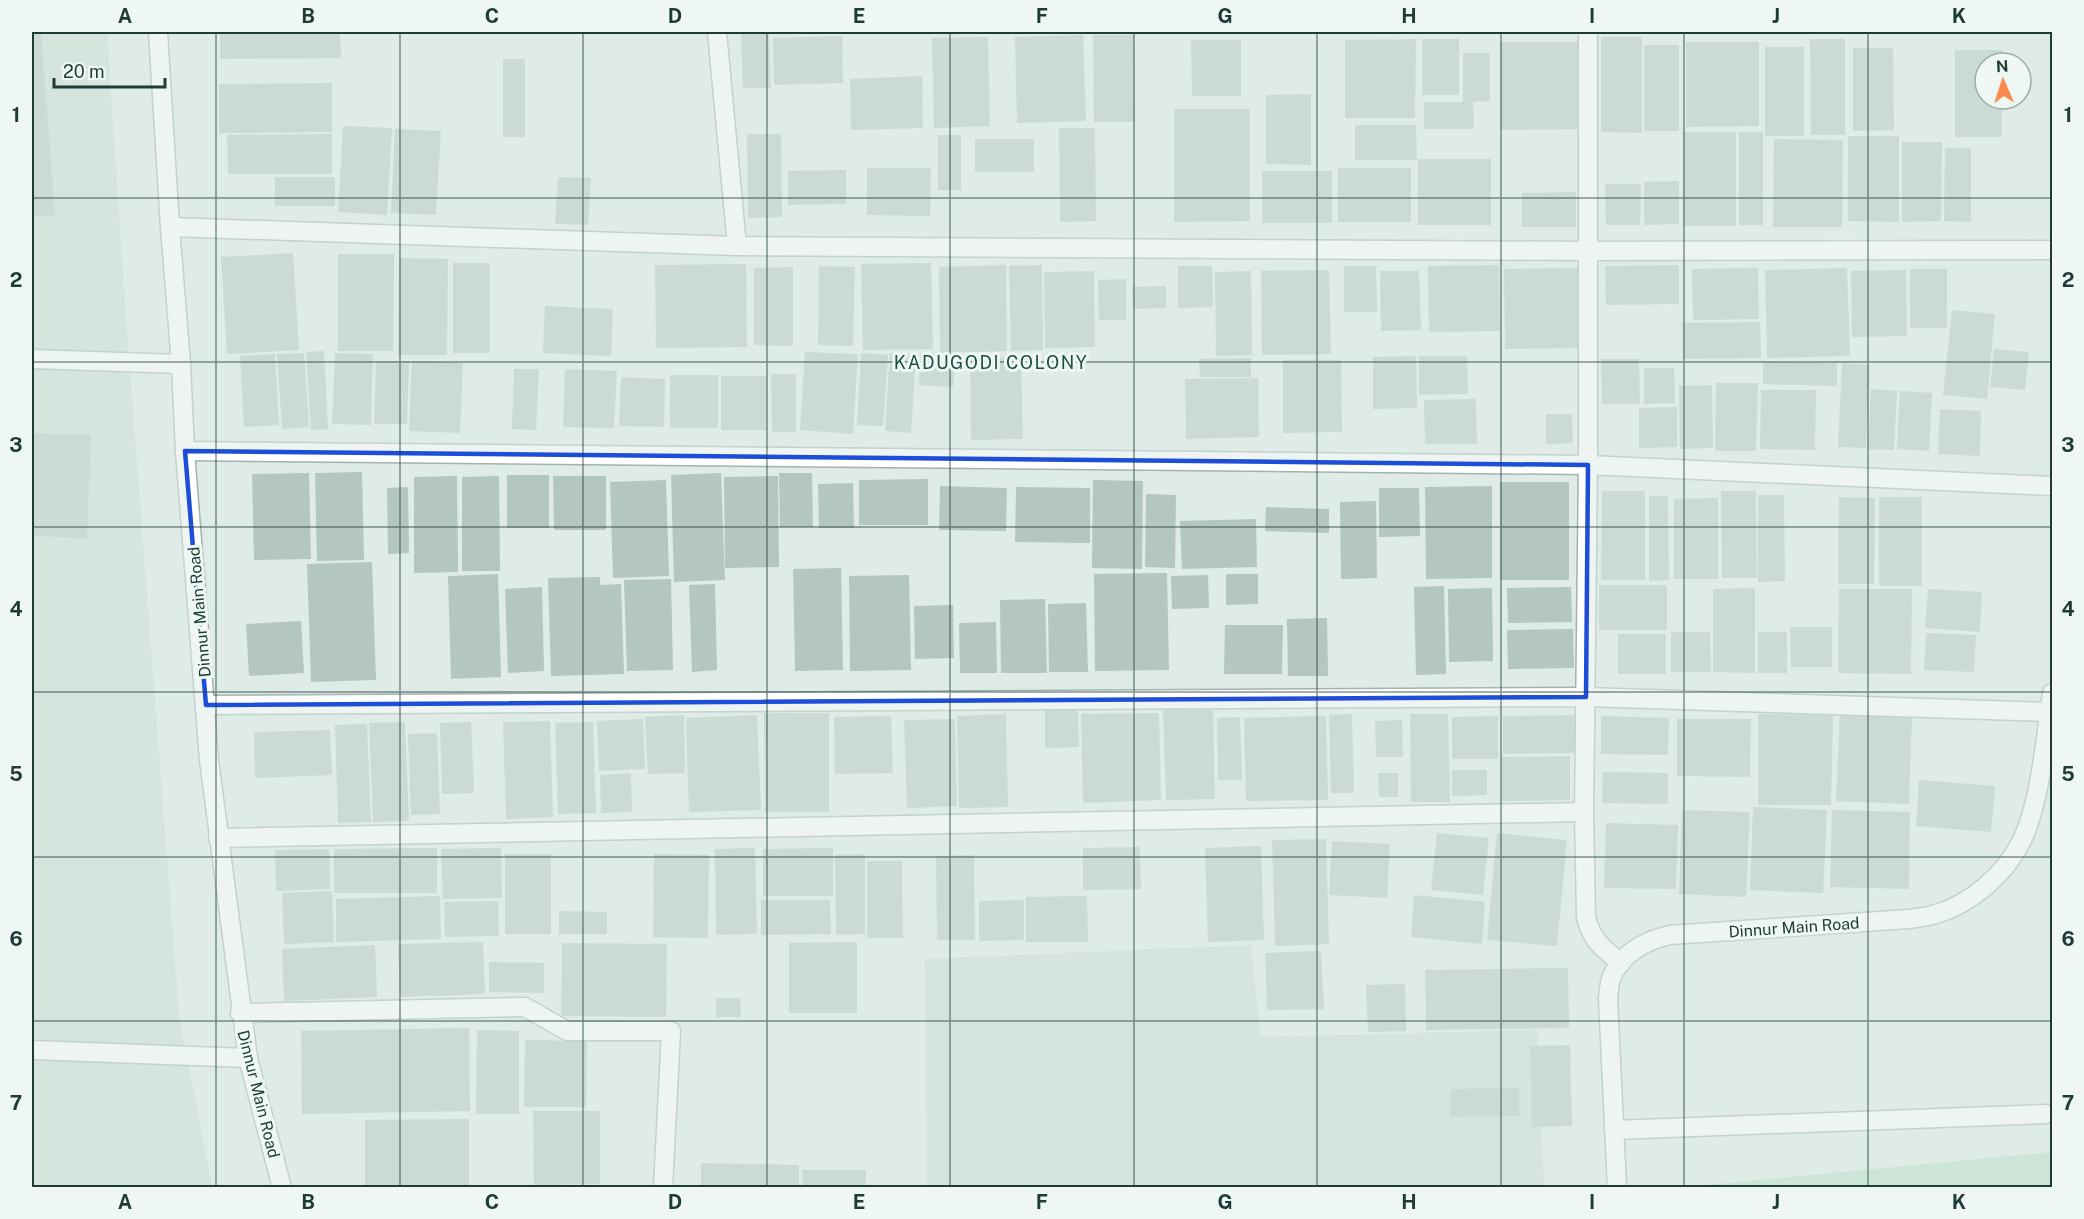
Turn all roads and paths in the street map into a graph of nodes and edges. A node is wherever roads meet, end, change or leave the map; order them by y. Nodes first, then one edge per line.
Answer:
1 (158, 32) edge
2 (717, 32) edge
3 (1588, 32) edge
4 (170, 227) junction
5 (737, 246) junction
6 (2052, 250) edge
7 (1588, 251) junction
8 (32, 359) edge
9 (181, 364) junction
10 (185, 451) junction
11 (1588, 465) junction
12 (2052, 486) edge
13 (2052, 693) edge
14 (1586, 697) junction
15 (206, 705) junction
16 (2050, 712) junction
17 (1584, 812) junction
18 (218, 838) junction
19 (1621, 963) junction
20 (240, 1013) junction
21 (32, 1050) edge
22 (248, 1058) junction
23 (2046, 1114) dead end
24 (1614, 1130) junction
25 (282, 1188) edge
26 (663, 1188) edge
27 (1617, 1188) edge

1 - 4 street, Dinnur Main Road
2 - 5 street
3 - 7 street
4 - 5 street
4 - 9 street, Dinnur Main Road
5 - 7 street
6 - 7 street
7 - 11 street
8 - 9 street
9 - 10 street, Dinnur Main Road
10 - 11 street
10 - 15 street, Dinnur Main Road
11 - 12 street
11 - 14 street
13 - 16 street, Dinnur Main Road
14 - 15 street
14 - 16 street
14 - 17 street
15 - 18 street, Dinnur Main Road
16 - 19 street, Dinnur Main Road
17 - 18 street
17 - 19 street
18 - 20 street, Dinnur Main Road
19 - 24 street, Dinnur Main Road
20 - 22 street, Dinnur Main Road
20 - 26 street
21 - 22 street
22 - 25 street, Dinnur Main Road
23 - 24 street
24 - 27 street, Dinnur Main Road

